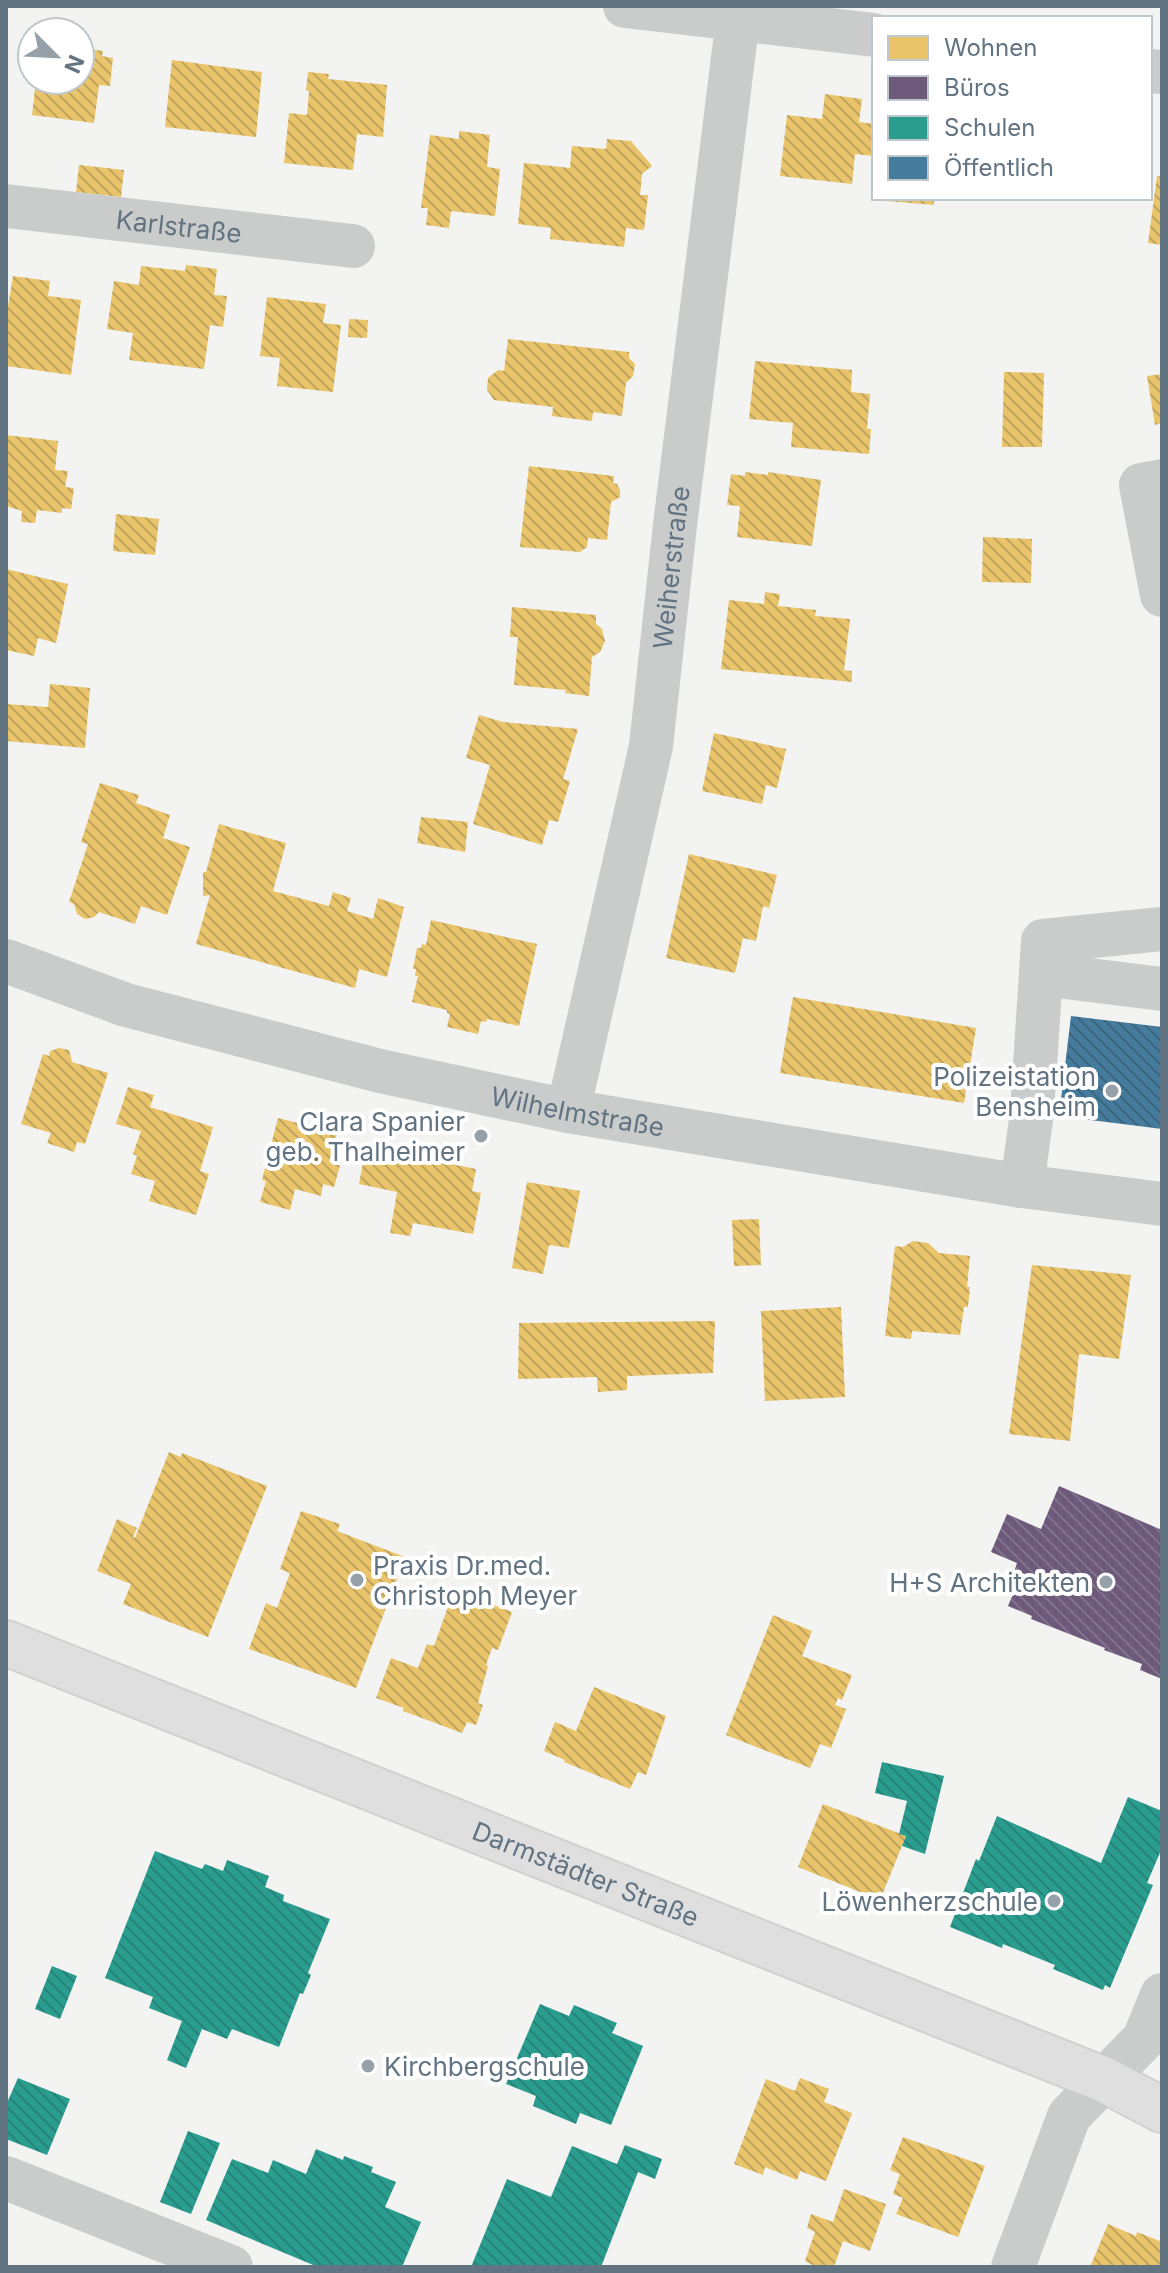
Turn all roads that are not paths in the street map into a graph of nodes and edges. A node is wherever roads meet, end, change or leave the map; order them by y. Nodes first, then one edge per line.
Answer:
1 (625, 6) edge
2 (738, 18) junction
3 (872, 35) edge
4 (6, 206) edge
5 (353, 246) dead end
6 (1162, 481) edge
7 (1162, 595) edge
8 (1162, 929) edge
9 (6, 961) edge
10 (1041, 974) junction
11 (1162, 989) edge
12 (568, 1111) junction
13 (1022, 1186) junction
14 (1162, 1204) edge
15 (6, 1643) edge
16 (1162, 1995) edge
17 (1105, 2080) junction
18 (1162, 2110) edge
19 (6, 2178) edge
20 (231, 2267) edge
21 (1013, 2267) edge

1 - 2 street
2 - 3 street
2 - 12 street, Weiherstraße
4 - 5 street, Karlstraße
6 - 7 street
8 - 10 street
9 - 12 street, Wilhelmstraße
10 - 11 street
10 - 13 street
12 - 13 street, Wilhelmstraße
13 - 14 street, Wilhelmstraße
15 - 17 main road, Darmstädter Straße
16 - 17 street
17 - 18 main road, Darmstädter Straße
17 - 21 street
19 - 20 street

